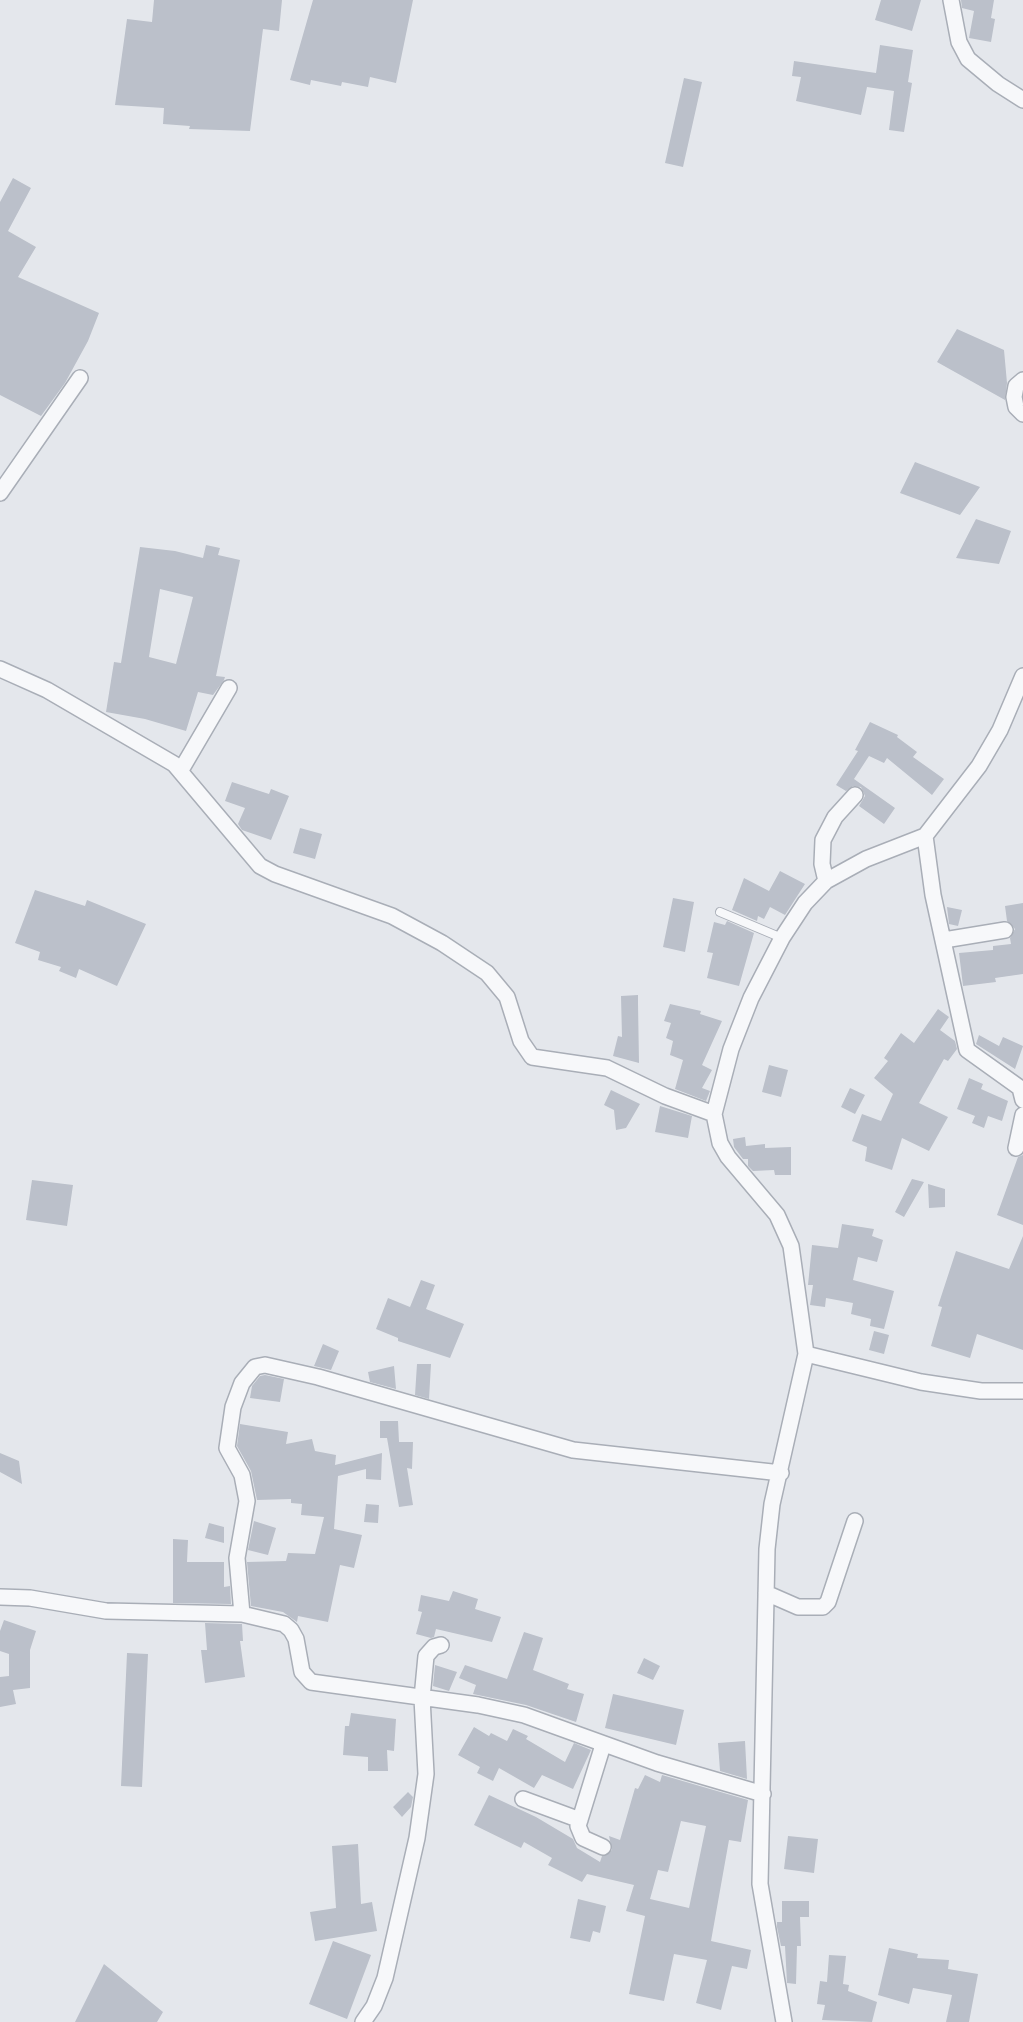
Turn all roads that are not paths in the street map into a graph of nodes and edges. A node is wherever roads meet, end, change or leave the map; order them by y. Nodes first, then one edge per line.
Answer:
1 (951, 0) edge
2 (1023, 100) edge
3 (80, 378) dead end
4 (1023, 380) edge
5 (1023, 414) edge
6 (0, 493) edge
7 (0, 669) edge
8 (1023, 676) edge
9 (229, 688) dead end
10 (181, 770) junction
11 (855, 795) dead end
12 (925, 836) junction
13 (826, 881) junction
14 (720, 912) dead end
15 (1005, 930) dead end
16 (782, 938) junction
17 (944, 940) junction
18 (1023, 1100) edge
19 (714, 1114) junction
20 (1023, 1115) edge
21 (1016, 1148) dead end
22 (806, 1354) junction
23 (1023, 1391) edge
24 (781, 1473) junction
25 (855, 1521) dead end
26 (766, 1593) junction
27 (0, 1597) edge
28 (242, 1614) junction
29 (441, 1645) dead end
30 (422, 1698) junction
31 (603, 1745) junction
32 (763, 1794) junction
33 (523, 1799) dead end
34 (580, 1820) junction
35 (603, 1847) dead end
36 (363, 2022) edge
37 (784, 2022) edge

1 - 2 street
3 - 6 street
4 - 5 street
7 - 10 street
8 - 12 street
9 - 10 street
10 - 19 street
11 - 13 street
12 - 13 street
12 - 17 street
13 - 16 street
14 - 16 lane
15 - 17 street
16 - 19 street
17 - 18 street
19 - 22 street
20 - 21 street
22 - 23 street
22 - 24 street
24 - 26 street
24 - 28 street
25 - 26 street
26 - 32 street
27 - 28 street
28 - 30 street
29 - 30 street
30 - 31 street
30 - 36 street
31 - 32 street
31 - 34 street
32 - 37 street
33 - 34 street
34 - 35 street

